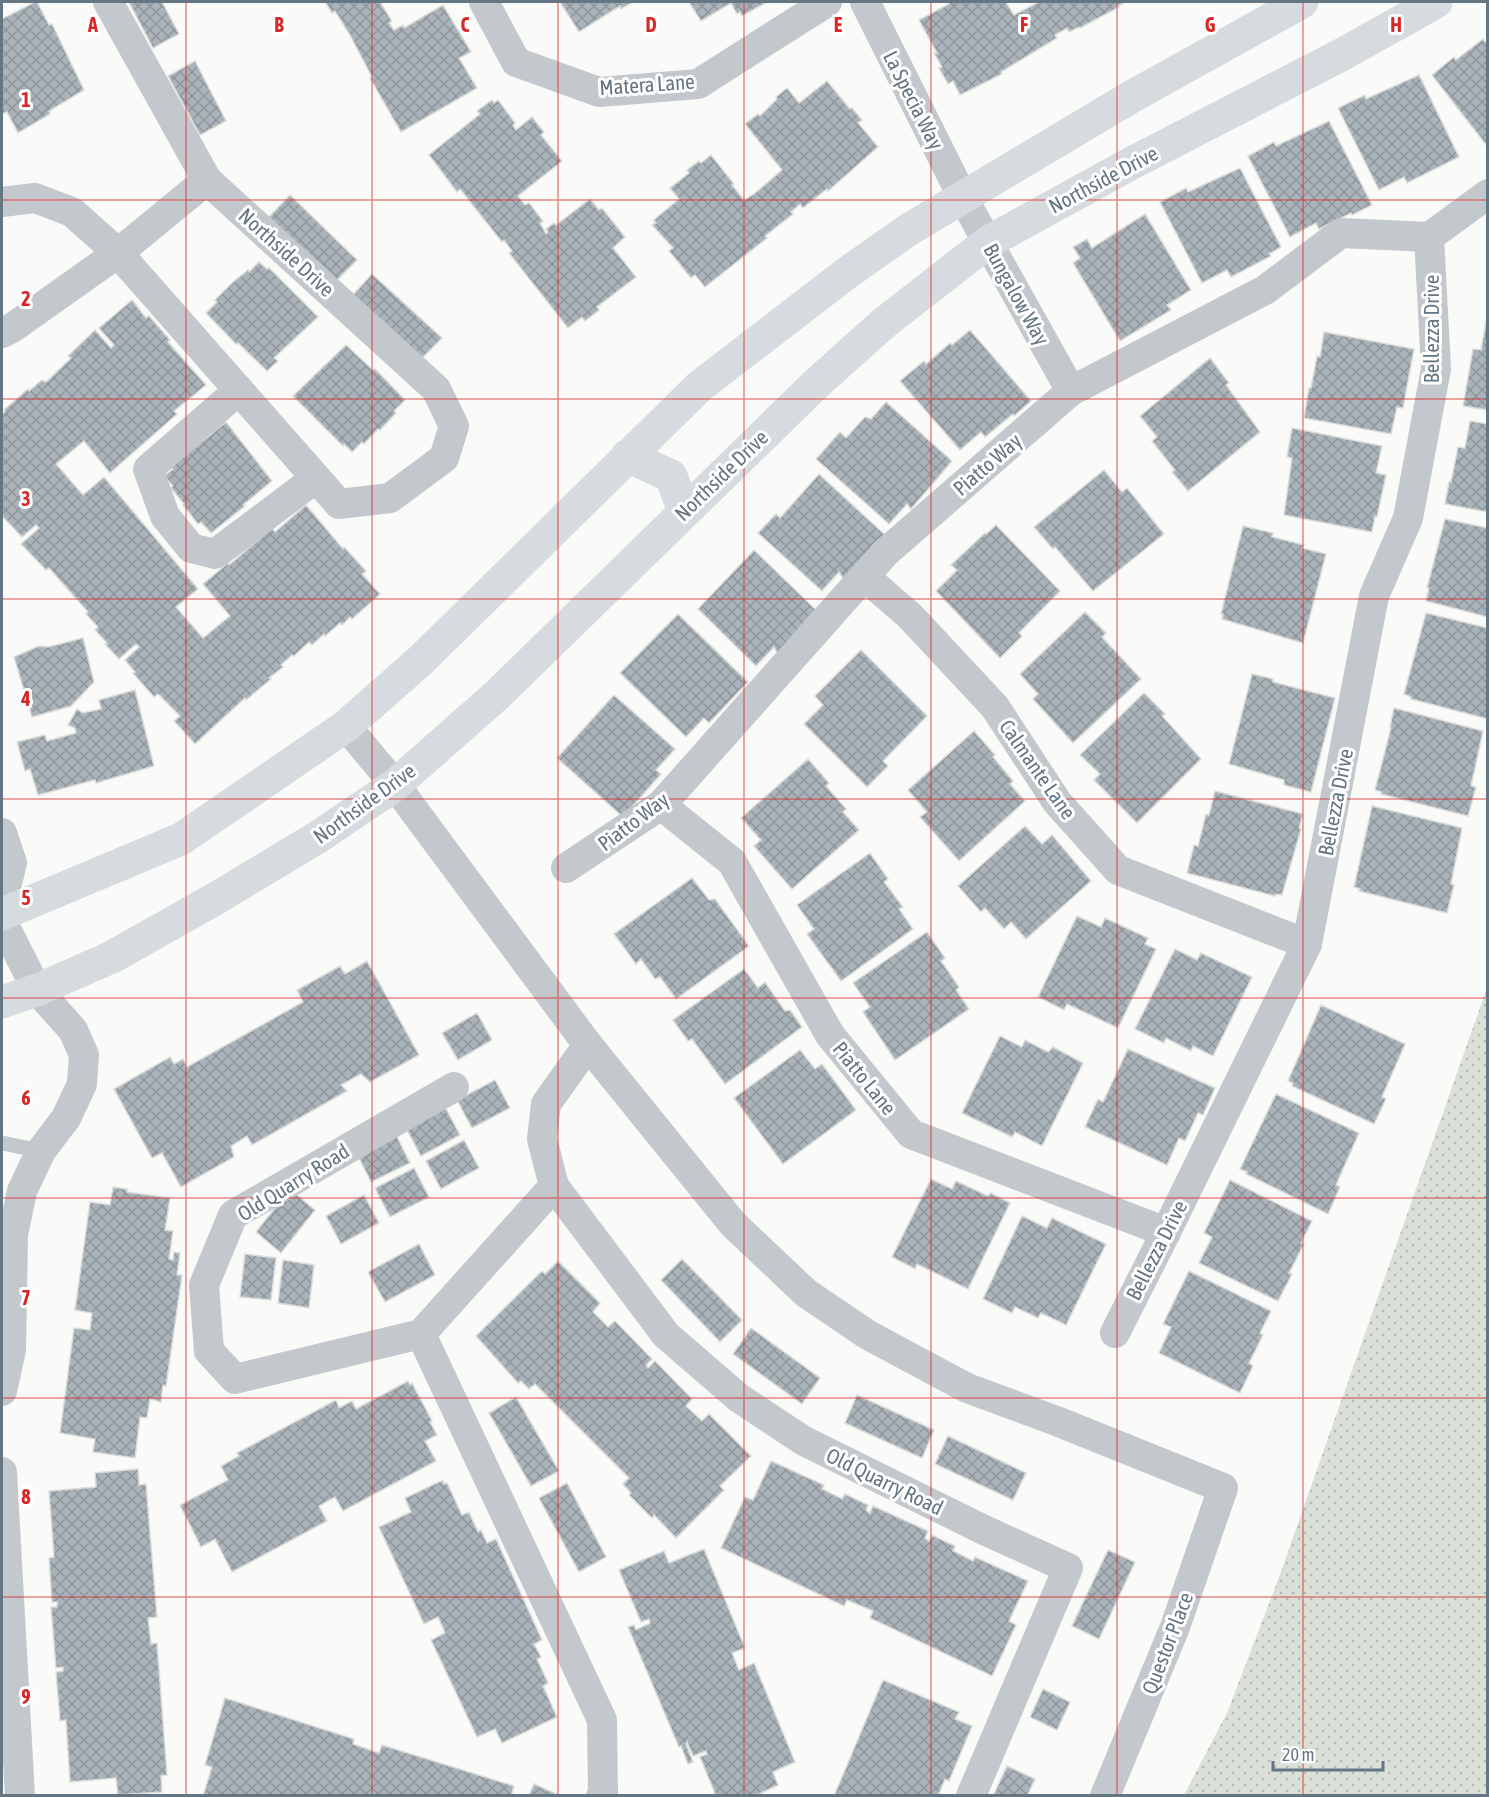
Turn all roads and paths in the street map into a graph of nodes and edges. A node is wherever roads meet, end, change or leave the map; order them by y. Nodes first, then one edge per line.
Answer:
1 (108, 2) edge
2 (484, 2) edge
3 (827, 2) edge
4 (865, 2) edge
5 (1302, 2) edge
6 (1436, 2) edge
7 (207, 180) junction
8 (1488, 194) edge
9 (963, 198) junction
10 (2, 202) edge
11 (1429, 237) junction
12 (988, 242) junction
13 (118, 253) junction
14 (2, 333) edge
15 (239, 390) junction
16 (1071, 391) junction
17 (627, 456) junction
18 (316, 478) junction
19 (684, 511) junction
20 (865, 577) junction
21 (346, 726) junction
22 (395, 785) junction
23 (661, 805) junction
24 (2, 833) edge
25 (566, 868) dead end
26 (2, 904) edge
27 (2, 914) edge
28 (2, 921) edge
29 (1307, 944) junction
30 (37, 990) junction
31 (2, 1002) edge
32 (588, 1046) junction
33 (454, 1087) dead end
34 (2, 1143) edge
35 (41, 1151) junction
36 (554, 1186) junction
37 (1166, 1232) junction
38 (1115, 1333) dead end
39 (421, 1334) junction
40 (2, 1391) edge
41 (2, 1472) edge
42 (3, 1513) edge
43 (20, 1796) edge
44 (601, 1796) edge
45 (971, 1796) edge
46 (1105, 1796) edge

1 - 7 street, Northside Drive
2 - 3 street, Matera Lane
4 - 9 street, La Specia Way
5 - 9 street
6 - 12 street, Northside Drive
7 - 13 street
7 - 18 street, Northside Drive
8 - 11 street
9 - 12 street, Bungalow Way
9 - 17 street
10 - 13 street, Northside Drive
11 - 16 street, Piatto Way
11 - 29 street, Bellezza Drive
12 - 16 street, Bungalow Way
12 - 19 street, Northside Drive
13 - 14 street
13 - 15 street, Northside Drive
15 - 18 street, Northside Drive
15 - 18 street
16 - 20 street, Piatto Way
17 - 19 street
17 - 21 street
19 - 22 street, Northside Drive
20 - 23 street, Piatto Way
20 - 29 street, Calmante Lane
21 - 22 street
21 - 27 street
22 - 30 street, Northside Drive
22 - 32 street
23 - 25 street, Piatto Way
23 - 37 street, Piatto Lane
24 - 26 street
28 - 30 street
29 - 37 street, Bellezza Drive
30 - 31 street, Northside Drive
30 - 35 street
32 - 36 street, Old Quarry Road
32 - 46 street, Questor Place
33 - 39 street, Old Quarry Road
34 - 35 lane
35 - 40 street
36 - 39 street
36 - 45 street, Old Quarry Road
37 - 38 street, Bellezza Drive
39 - 44 street
41 - 42 street
42 - 43 street

